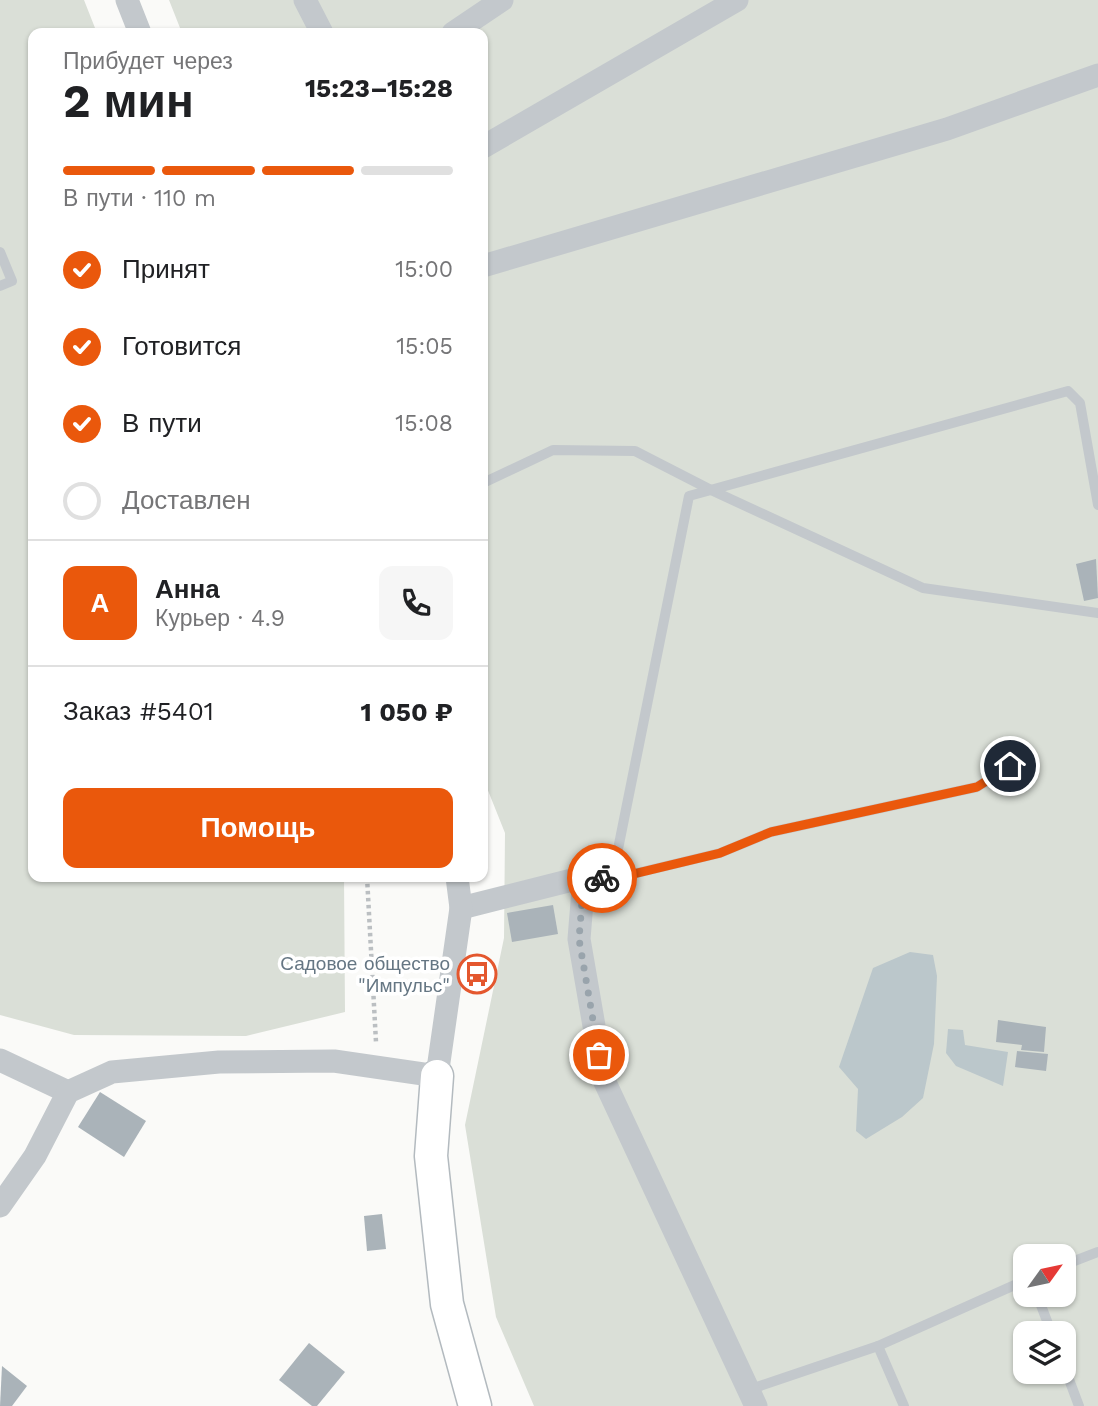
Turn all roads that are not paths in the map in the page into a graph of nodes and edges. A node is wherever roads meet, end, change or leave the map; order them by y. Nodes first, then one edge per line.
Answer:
1 (127, 0) edge
2 (305, 0) edge
3 (502, 0) edge
4 (737, 0) edge
5 (138, 28) edge
6 (319, 28) edge
7 (460, 28) edge
8 (1098, 75) edge
9 (488, 144) edge
10 (0, 252) edge
11 (488, 265) edge
12 (0, 286) edge
13 (488, 481) edge
14 (711, 491) junction
15 (1098, 505) edge
16 (1098, 613) edge
17 (1026, 756) dead end
18 (584, 877) junction
19 (612, 879) junction
20 (458, 882) edge
21 (461, 908) junction
22 (0, 1060) edge
23 (437, 1076) junction
24 (68, 1092) junction
25 (0, 1206) edge
26 (1098, 1252) edge
27 (1076, 1260) edge
28 (1013, 1286) edge
29 (878, 1346) junction
30 (1071, 1384) edge
31 (754, 1398) edge
32 (475, 1406) edge
33 (904, 1406) edge
34 (1079, 1406) edge

1 - 5 street
2 - 6 street
3 - 7 street
4 - 9 street
8 - 11 street
10 - 12 lane
13 - 14 lane
14 - 15 lane
14 - 16 lane
14 - 19 lane
17 - 19 lane
18 - 19 street
18 - 21 street
18 - 31 street
20 - 21 street
21 - 23 street
22 - 24 street
23 - 24 street
23 - 32 street
24 - 25 street
26 - 27 lane
28 - 29 lane
29 - 31 lane
29 - 33 lane
30 - 34 lane

